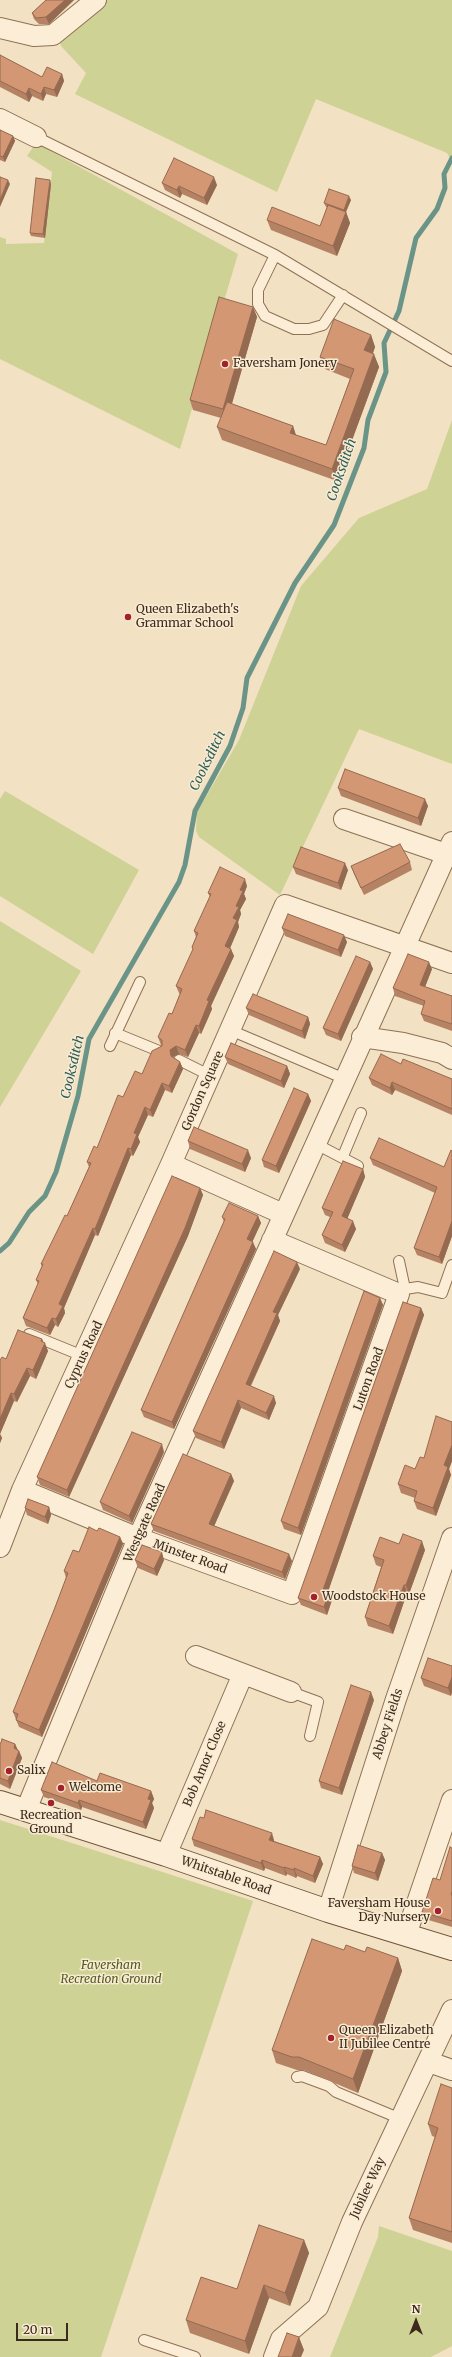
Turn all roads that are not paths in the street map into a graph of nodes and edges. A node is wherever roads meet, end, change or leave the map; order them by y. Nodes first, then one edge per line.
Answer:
1 (96, 0) edge
2 (0, 28) edge
3 (0, 119) edge
4 (36, 136) joint
5 (275, 255) junction
6 (343, 295) junction
7 (452, 362) edge
8 (344, 819) dead end
9 (450, 851) edge
10 (404, 946) junction
11 (452, 963) edge
12 (140, 982) dead end
13 (230, 1030) junction
14 (115, 1033) junction
15 (362, 1037) junction
16 (110, 1046) dead end
17 (159, 1051) edge
18 (452, 1059) edge
19 (179, 1060) edge
20 (209, 1074) junction
21 (345, 1079) junction
22 (361, 1113) dead end
23 (316, 1144) junction
24 (343, 1156) junction
25 (171, 1164) junction
26 (358, 1166) edge
27 (283, 1214) junction
28 (272, 1240) junction
29 (399, 1260) dead end
30 (452, 1265) edge
31 (402, 1292) junction
32 (22, 1331) edge
33 (84, 1356) junction
34 (22, 1490) junction
35 (138, 1538) junction
36 (452, 1538) edge
37 (0, 1547) edge
38 (292, 1594) joint
39 (196, 1656) dead end
40 (243, 1674) junction
41 (291, 1692) joint
42 (310, 1736) dead end
43 (452, 1800) edge
44 (0, 1802) edge
45 (26, 1810) junction
46 (166, 1855) junction
47 (328, 1911) junction
48 (406, 1935) junction
49 (452, 1949) edge
50 (452, 2010) edge
51 (429, 2062) junction
52 (452, 2070) edge
53 (297, 2077) dead end
54 (401, 2119) junction
55 (144, 2340) dead end
56 (195, 2357) edge
57 (274, 2357) edge

1 - 2 street
3 - 4 street
4 - 5 lane
5 - 6 lane
5 - 6 lane
6 - 7 lane
8 - 9 street
9 - 10 street
10 - 11 street
10 - 13 street, Gordon Square
10 - 15 street
12 - 14 lane
13 - 20 street, Gordon Square
13 - 21 lane
14 - 16 lane
14 - 17 lane
15 - 18 street
15 - 21 street
19 - 20 lane
20 - 25 street, Gordon Square
21 - 23 street
22 - 24 lane
23 - 24 lane
23 - 27 street
24 - 26 lane
25 - 27 street
25 - 33 street, Cyprus Road
27 - 28 street
28 - 31 street
28 - 35 street, Westgate Road
29 - 31 lane
30 - 31 lane
31 - 38 street, Luton Road
32 - 33 lane
33 - 34 street, Cyprus Road
34 - 35 street, Minster Road
34 - 37 street, Cyprus Road
35 - 38 street, Minster Road
35 - 45 street, Westgate Road
36 - 47 street, Abbey Fields
39 - 40 street
40 - 41 street
40 - 46 street, Bob Amor Close
41 - 42 lane
43 - 48 street
44 - 45 main road, Whitstable Road
45 - 46 main road, Whitstable Road
46 - 47 main road, Whitstable Road
47 - 48 main road, Whitstable Road
48 - 49 main road, Whitstable Road
50 - 51 street, Jubilee Way
51 - 52 street
51 - 54 street, Jubilee Way
53 - 54 lane
54 - 57 street, Jubilee Way
55 - 56 lane

